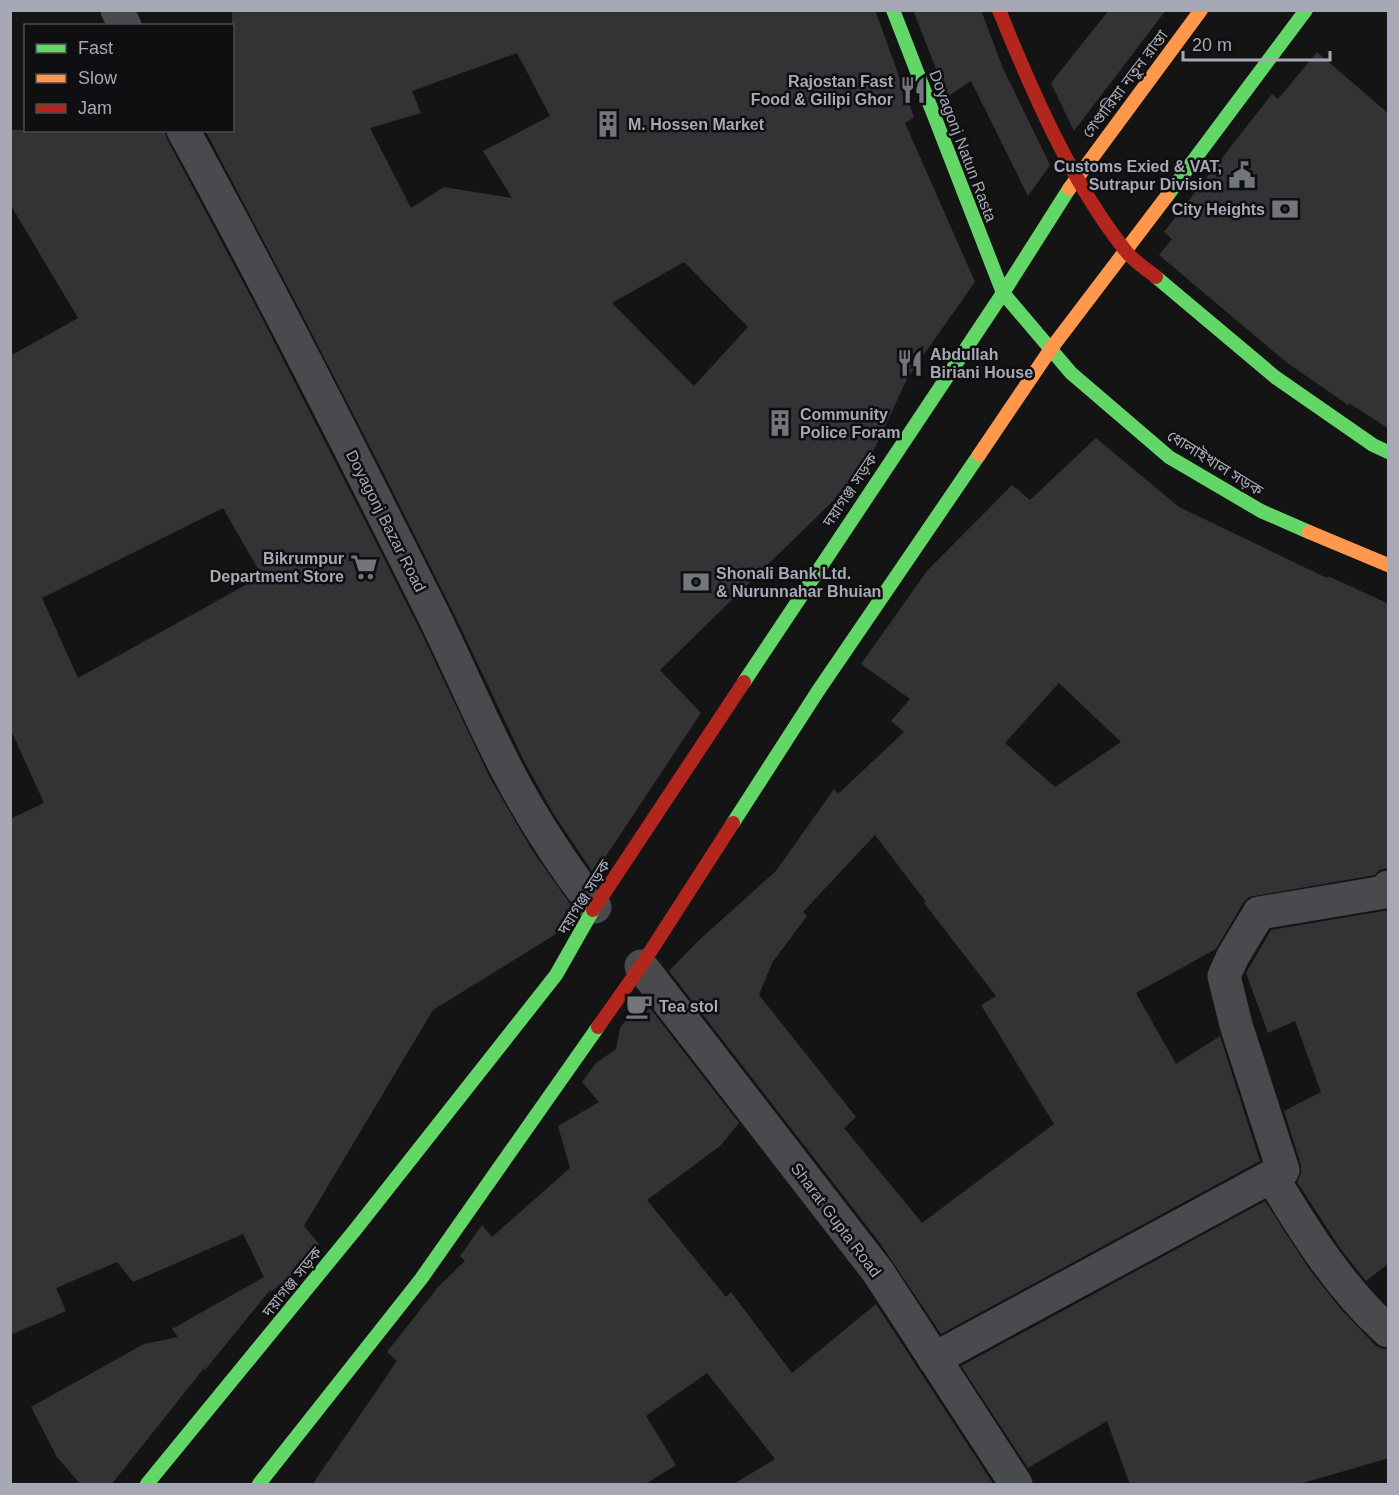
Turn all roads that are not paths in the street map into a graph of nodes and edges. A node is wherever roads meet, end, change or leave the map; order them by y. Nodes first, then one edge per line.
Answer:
1 (117, 10) edge
2 (892, 10) edge
3 (999, 10) edge
4 (1201, 10) edge
5 (1306, 10) edge
6 (124, 24) edge
7 (184, 132) edge
8 (1076, 177) junction
9 (1126, 252) junction
10 (1004, 293) junction
11 (1050, 350) junction
12 (1389, 452) edge
13 (1389, 565) edge
14 (1389, 887) edge
15 (595, 907) junction
16 (641, 966) junction
17 (1272, 1177) junction
18 (1389, 1331) edge
19 (934, 1359) junction
20 (147, 1485) edge
21 (259, 1485) edge
22 (1017, 1485) edge

1 - 6 street
2 - 10 main road, Doyagonj Natun Rasta
3 - 8 main road
4 - 8 main road, গেণ্ডারিয়া নতুন রাস্তা
5 - 9 main road
7 - 15 street, Doyagonj Bazar Road
8 - 9 main road
8 - 10 main road, গেণ্ডারিয়া নতুন রাস্তা
9 - 11 main road
9 - 12 main road
10 - 11 main road, Doyagonj Natun Rasta
10 - 15 main road, দয়াগঞ্জ সড়ক
11 - 13 main road, ধোলাইখাল সড়ক
11 - 16 main road
14 - 17 street
15 - 20 main road, দয়াগঞ্জ সড়ক
16 - 19 street, Sharat Gupta Road
16 - 21 main road
17 - 18 street
17 - 19 street
19 - 22 street, Sharat Gupta Road

